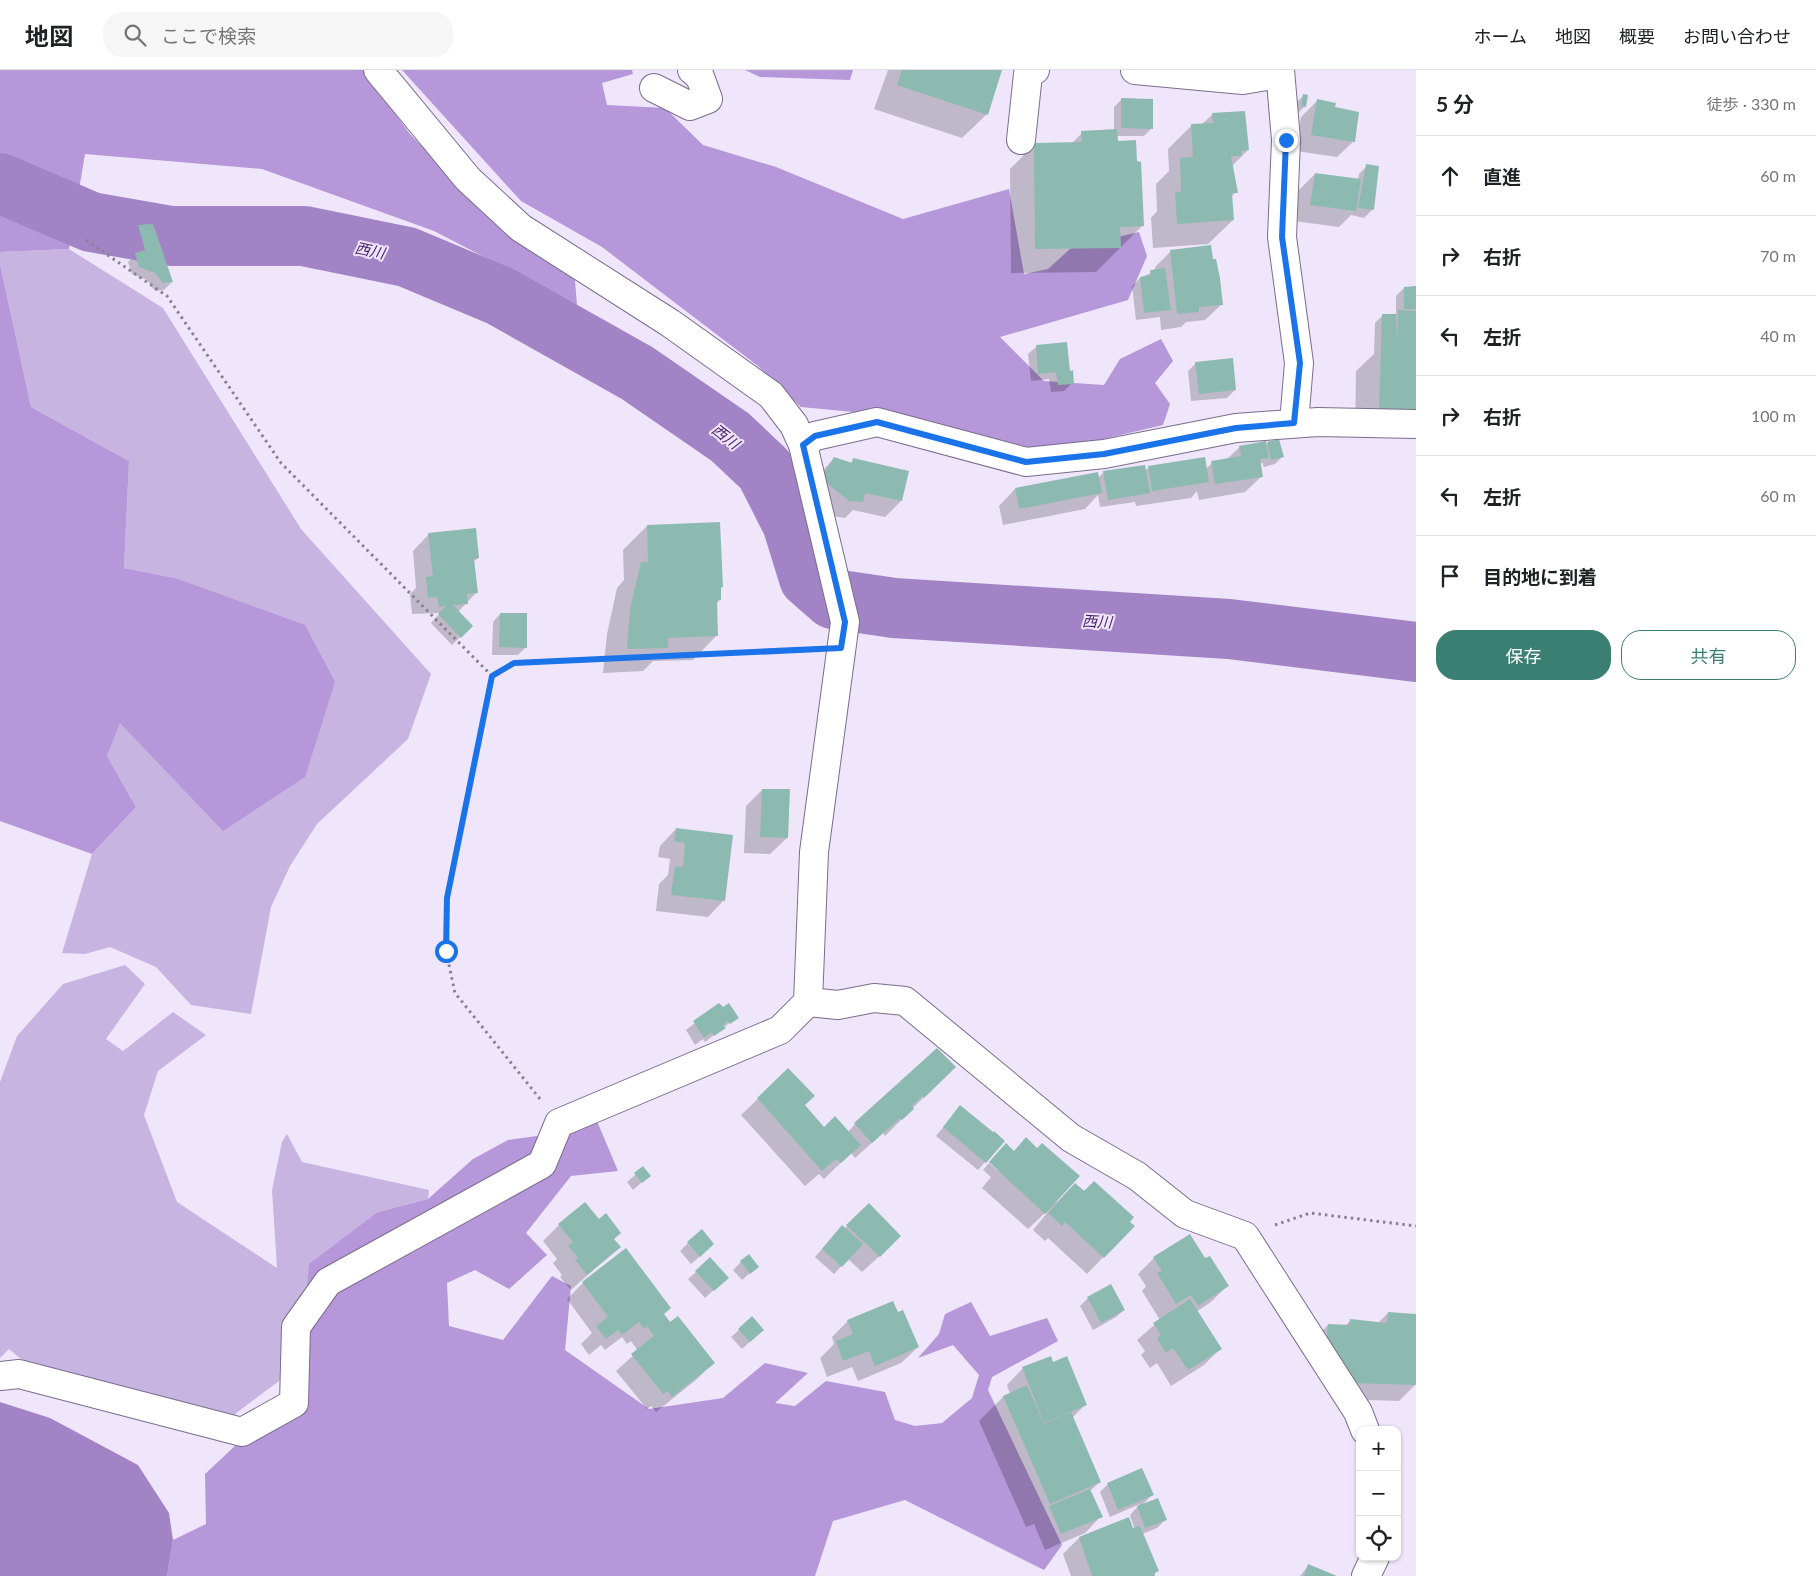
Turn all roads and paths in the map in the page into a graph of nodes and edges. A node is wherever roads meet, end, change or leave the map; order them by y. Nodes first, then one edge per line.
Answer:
1 (378, 70) edge
2 (692, 70) edge
3 (1035, 70) edge
4 (1135, 70) edge
5 (1277, 71) edge
6 (654, 88) dead end
7 (1021, 140) dead end
8 (86, 240) dead end
9 (1294, 423) junction
10 (1416, 424) edge
11 (803, 445) junction
12 (841, 648) junction
13 (492, 676) junction
14 (808, 1002) junction
15 (559, 1123) junction
16 (1416, 1226) edge
17 (1245, 1236) junction
18 (0, 1376) edge
19 (1363, 1426) edge
20 (1373, 1561) edge
21 (1366, 1576) edge

1 - 11 street
2 - 6 street
3 - 7 street
4 - 5 street
5 - 9 street
8 - 13 path
9 - 10 street
9 - 11 street
11 - 12 street
12 - 13 path
12 - 14 street
13 - 15 path
14 - 15 street
14 - 17 street
15 - 18 street
16 - 17 path
17 - 19 street
20 - 21 street

